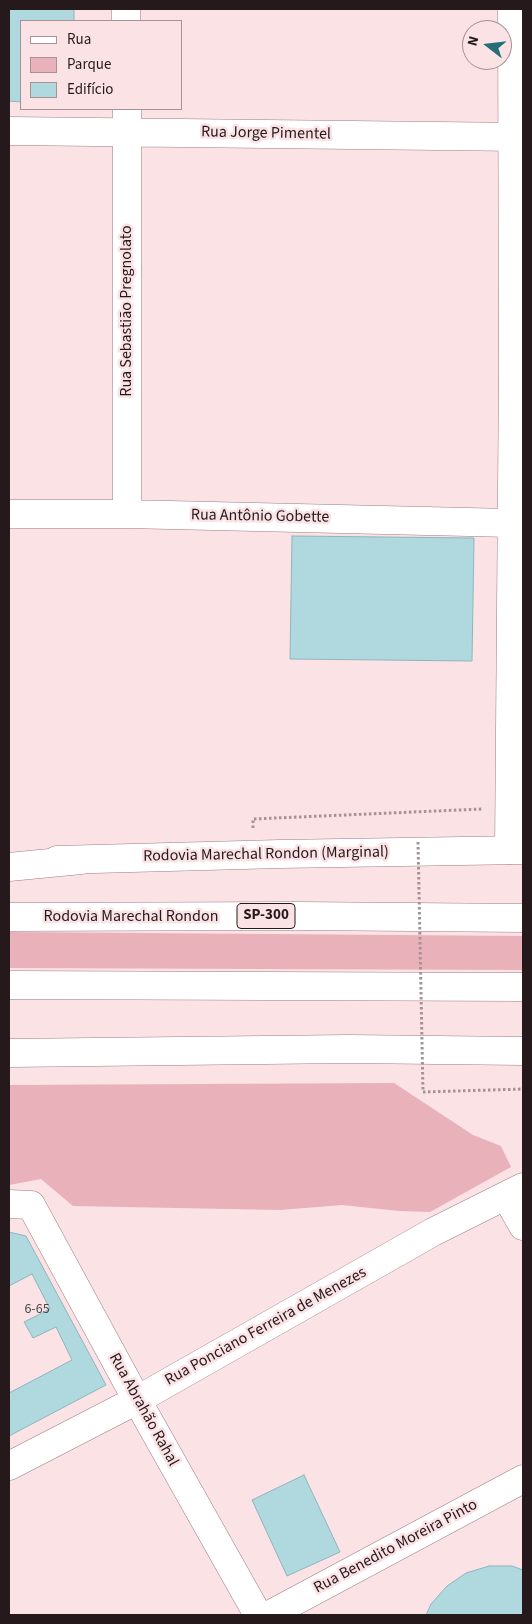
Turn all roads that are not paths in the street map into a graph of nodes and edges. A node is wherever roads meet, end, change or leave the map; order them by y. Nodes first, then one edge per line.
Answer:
1 (512, 9) edge
2 (127, 121) edge
3 (9, 131) edge
4 (517, 137) edge
5 (518, 369) edge
6 (9, 514) edge
7 (127, 514) junction
8 (511, 523) junction
9 (518, 615) edge
10 (516, 850) edge
11 (9, 860) edge
12 (82, 860) junction
13 (9, 867) edge
14 (9, 917) edge
15 (523, 918) edge
16 (9, 985) edge
17 (523, 987) edge
18 (523, 1050) edge
19 (9, 1053) edge
20 (515, 1192) edge
21 (20, 1204) edge
22 (523, 1226) edge
23 (137, 1400) junction
24 (9, 1466) edge
25 (523, 1479) edge
26 (258, 1615) edge
27 (269, 1615) edge

1 - 4 main road
2 - 3 main road, Rua Jorge Pimentel
2 - 4 main road, Rua Jorge Pimentel
2 - 7 main road, Rua Sebastião Pregnolato
4 - 5 main road
5 - 8 main road
6 - 7 main road, Rua Antônio Gobette
7 - 8 main road, Rua Antônio Gobette
8 - 9 main road
9 - 10 main road
10 - 12 main road, Rodovia Marechal Rondon (Marginal)
11 - 12 main road, Rodovia Marechal Rondon (Marginal)
12 - 13 main road
14 - 15 main road, Rodovia Marechal Rondon / SP-300
16 - 17 main road
18 - 19 main road
20 - 22 main road
20 - 23 main road, Rua Ponciano Ferreira de Menezes
21 - 23 main road, Rua Abrahão Rahal
23 - 24 main road, Rua Ponciano Ferreira de Menezes
23 - 26 main road, Rua Abrahão Rahal
25 - 27 main road, Rua Benedito Moreira Pinto

